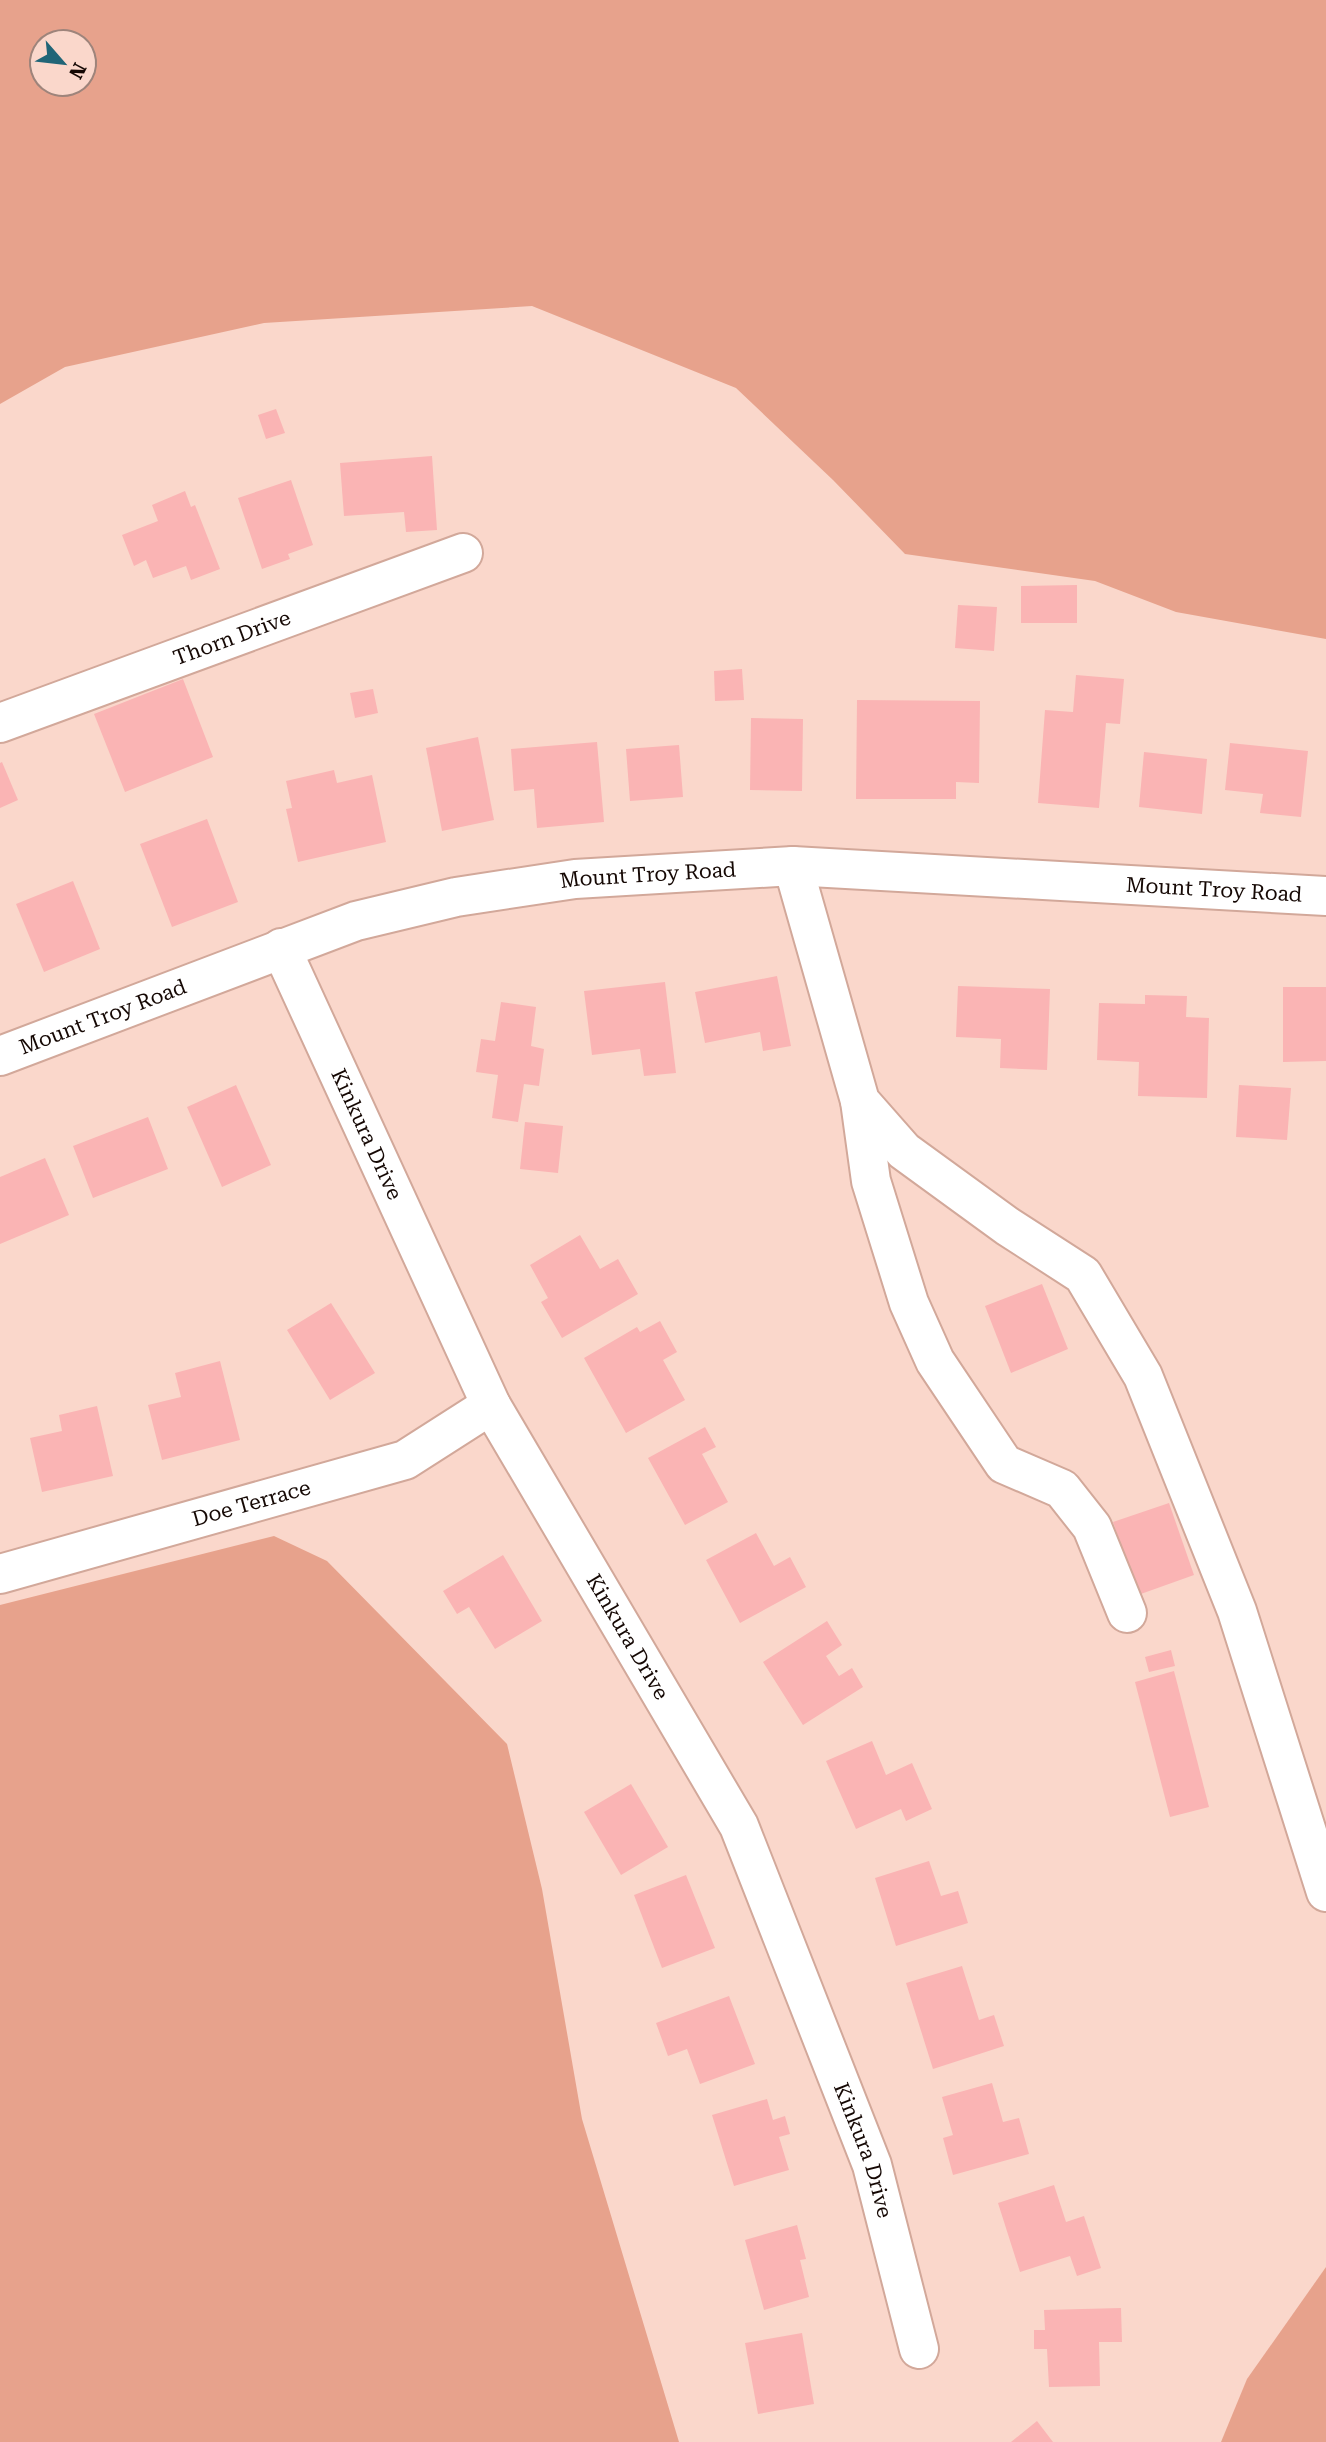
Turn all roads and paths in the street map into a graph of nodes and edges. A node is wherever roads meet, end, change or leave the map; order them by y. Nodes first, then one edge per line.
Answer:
1 (463, 553) dead end
2 (0, 723) edge
3 (793, 866) junction
4 (1326, 896) edge
5 (281, 948) junction
6 (0, 1056) edge
7 (860, 1101) junction
8 (491, 1405) junction
9 (0, 1574) edge
10 (1128, 1614) dead end
11 (1326, 1892) edge
12 (919, 2348) dead end

1 - 2 street, Thorn Drive
3 - 4 street, Mount Troy Road
3 - 5 street, Mount Troy Road
3 - 7 street
5 - 6 street, Mount Troy Road
5 - 8 street, Kinkura Drive
7 - 10 street
7 - 11 street
8 - 9 street, Doe Terrace
8 - 12 street, Kinkura Drive

